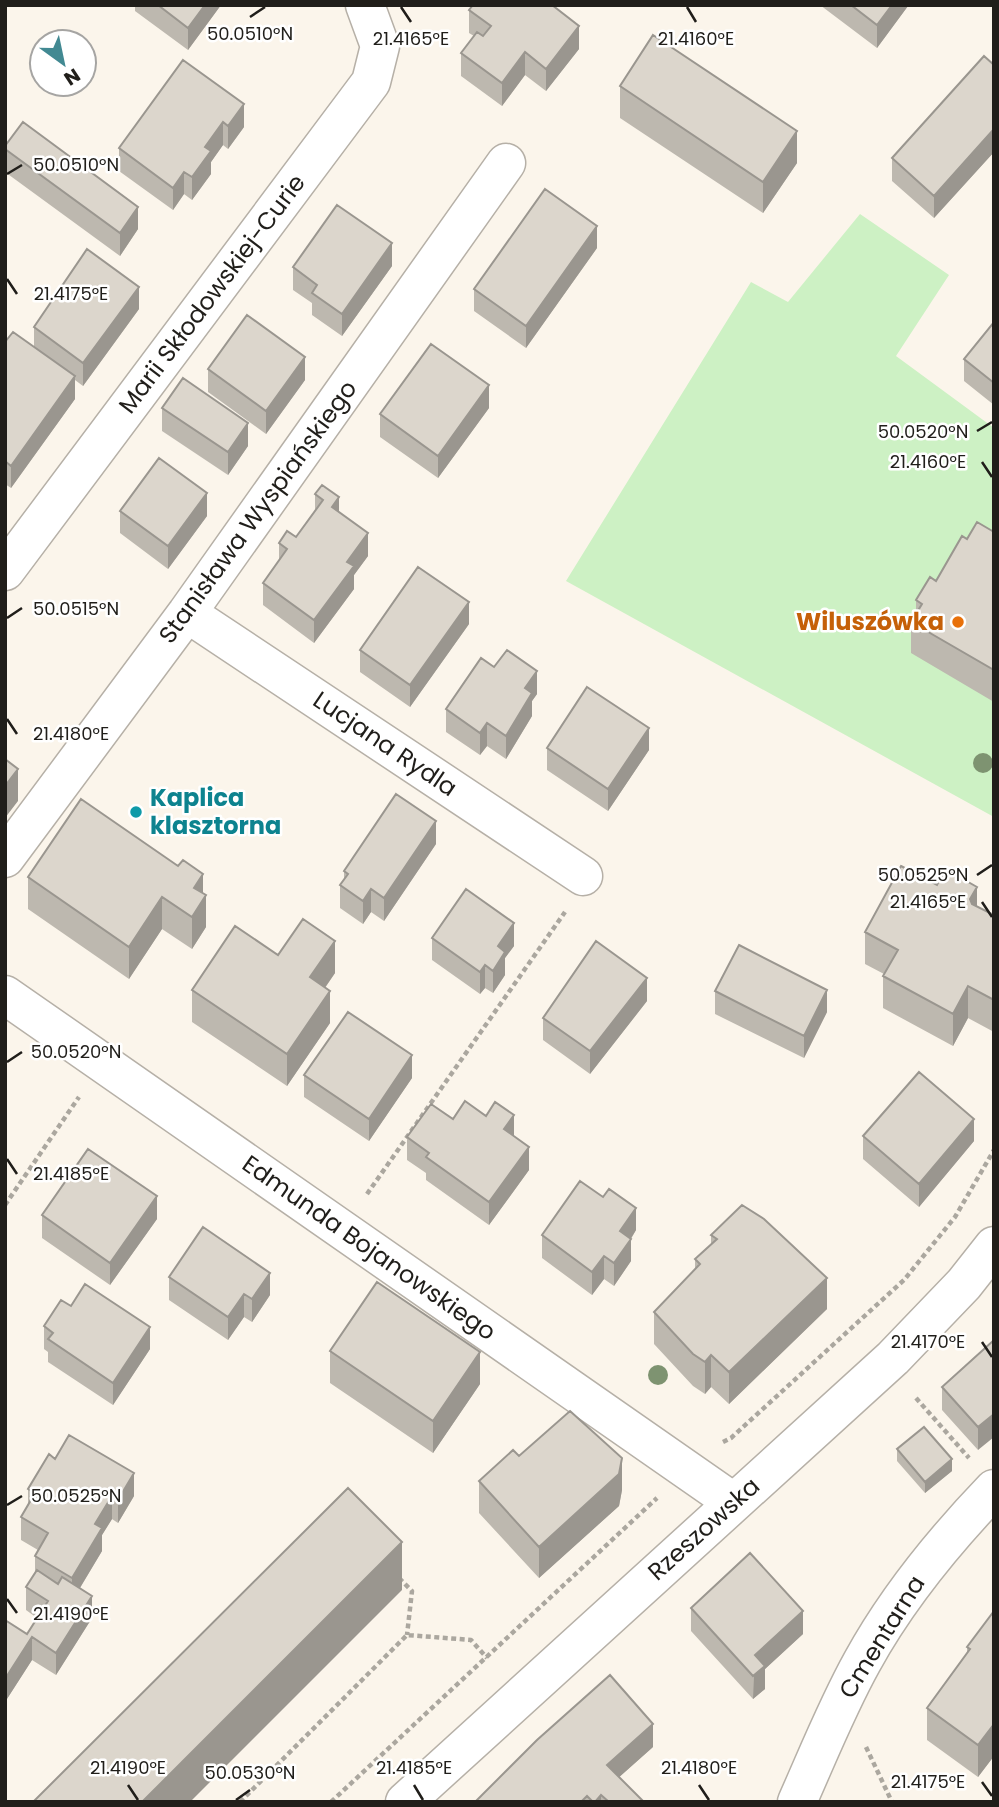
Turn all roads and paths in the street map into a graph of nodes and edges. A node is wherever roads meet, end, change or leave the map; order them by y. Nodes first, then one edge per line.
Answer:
1 (365, 5) edge
2 (506, 163) dead end
3 (5, 571) edge
4 (187, 613) junction
5 (5, 858) edge
6 (575, 871) joint
7 (5, 995) edge
8 (79, 1097) dead end
9 (994, 1150) edge
10 (355, 1188) dead end
11 (5, 1205) edge
12 (994, 1247) edge
13 (916, 1398) dead end
14 (766, 1406) dead end
15 (985, 1477) edge
16 (659, 1496) dead end
17 (733, 1502) junction
18 (394, 1573) edge
19 (407, 1634) junction
20 (488, 1658) junction
21 (865, 1745) dead end
22 (240, 1802) edge
23 (331, 1802) edge
24 (405, 1802) edge
25 (797, 1802) edge
26 (892, 1802) edge

1 - 3 street, Marii Skłodowskiej-Curie
2 - 4 street, Stanisława Wyspiańskiego
4 - 5 street, Stanisława Wyspiańskiego
4 - 6 street, Lucjana Rydla
6 - 10 path
7 - 17 street, Edmunda Bojanowskiego
8 - 11 path
9 - 14 path
12 - 17 street, Rzeszowska
13 - 15 path
15 - 25 street, Cmentarna
16 - 20 path
17 - 24 street, Rzeszowska
18 - 19 path
19 - 20 path
19 - 22 path
20 - 23 path
21 - 26 path

